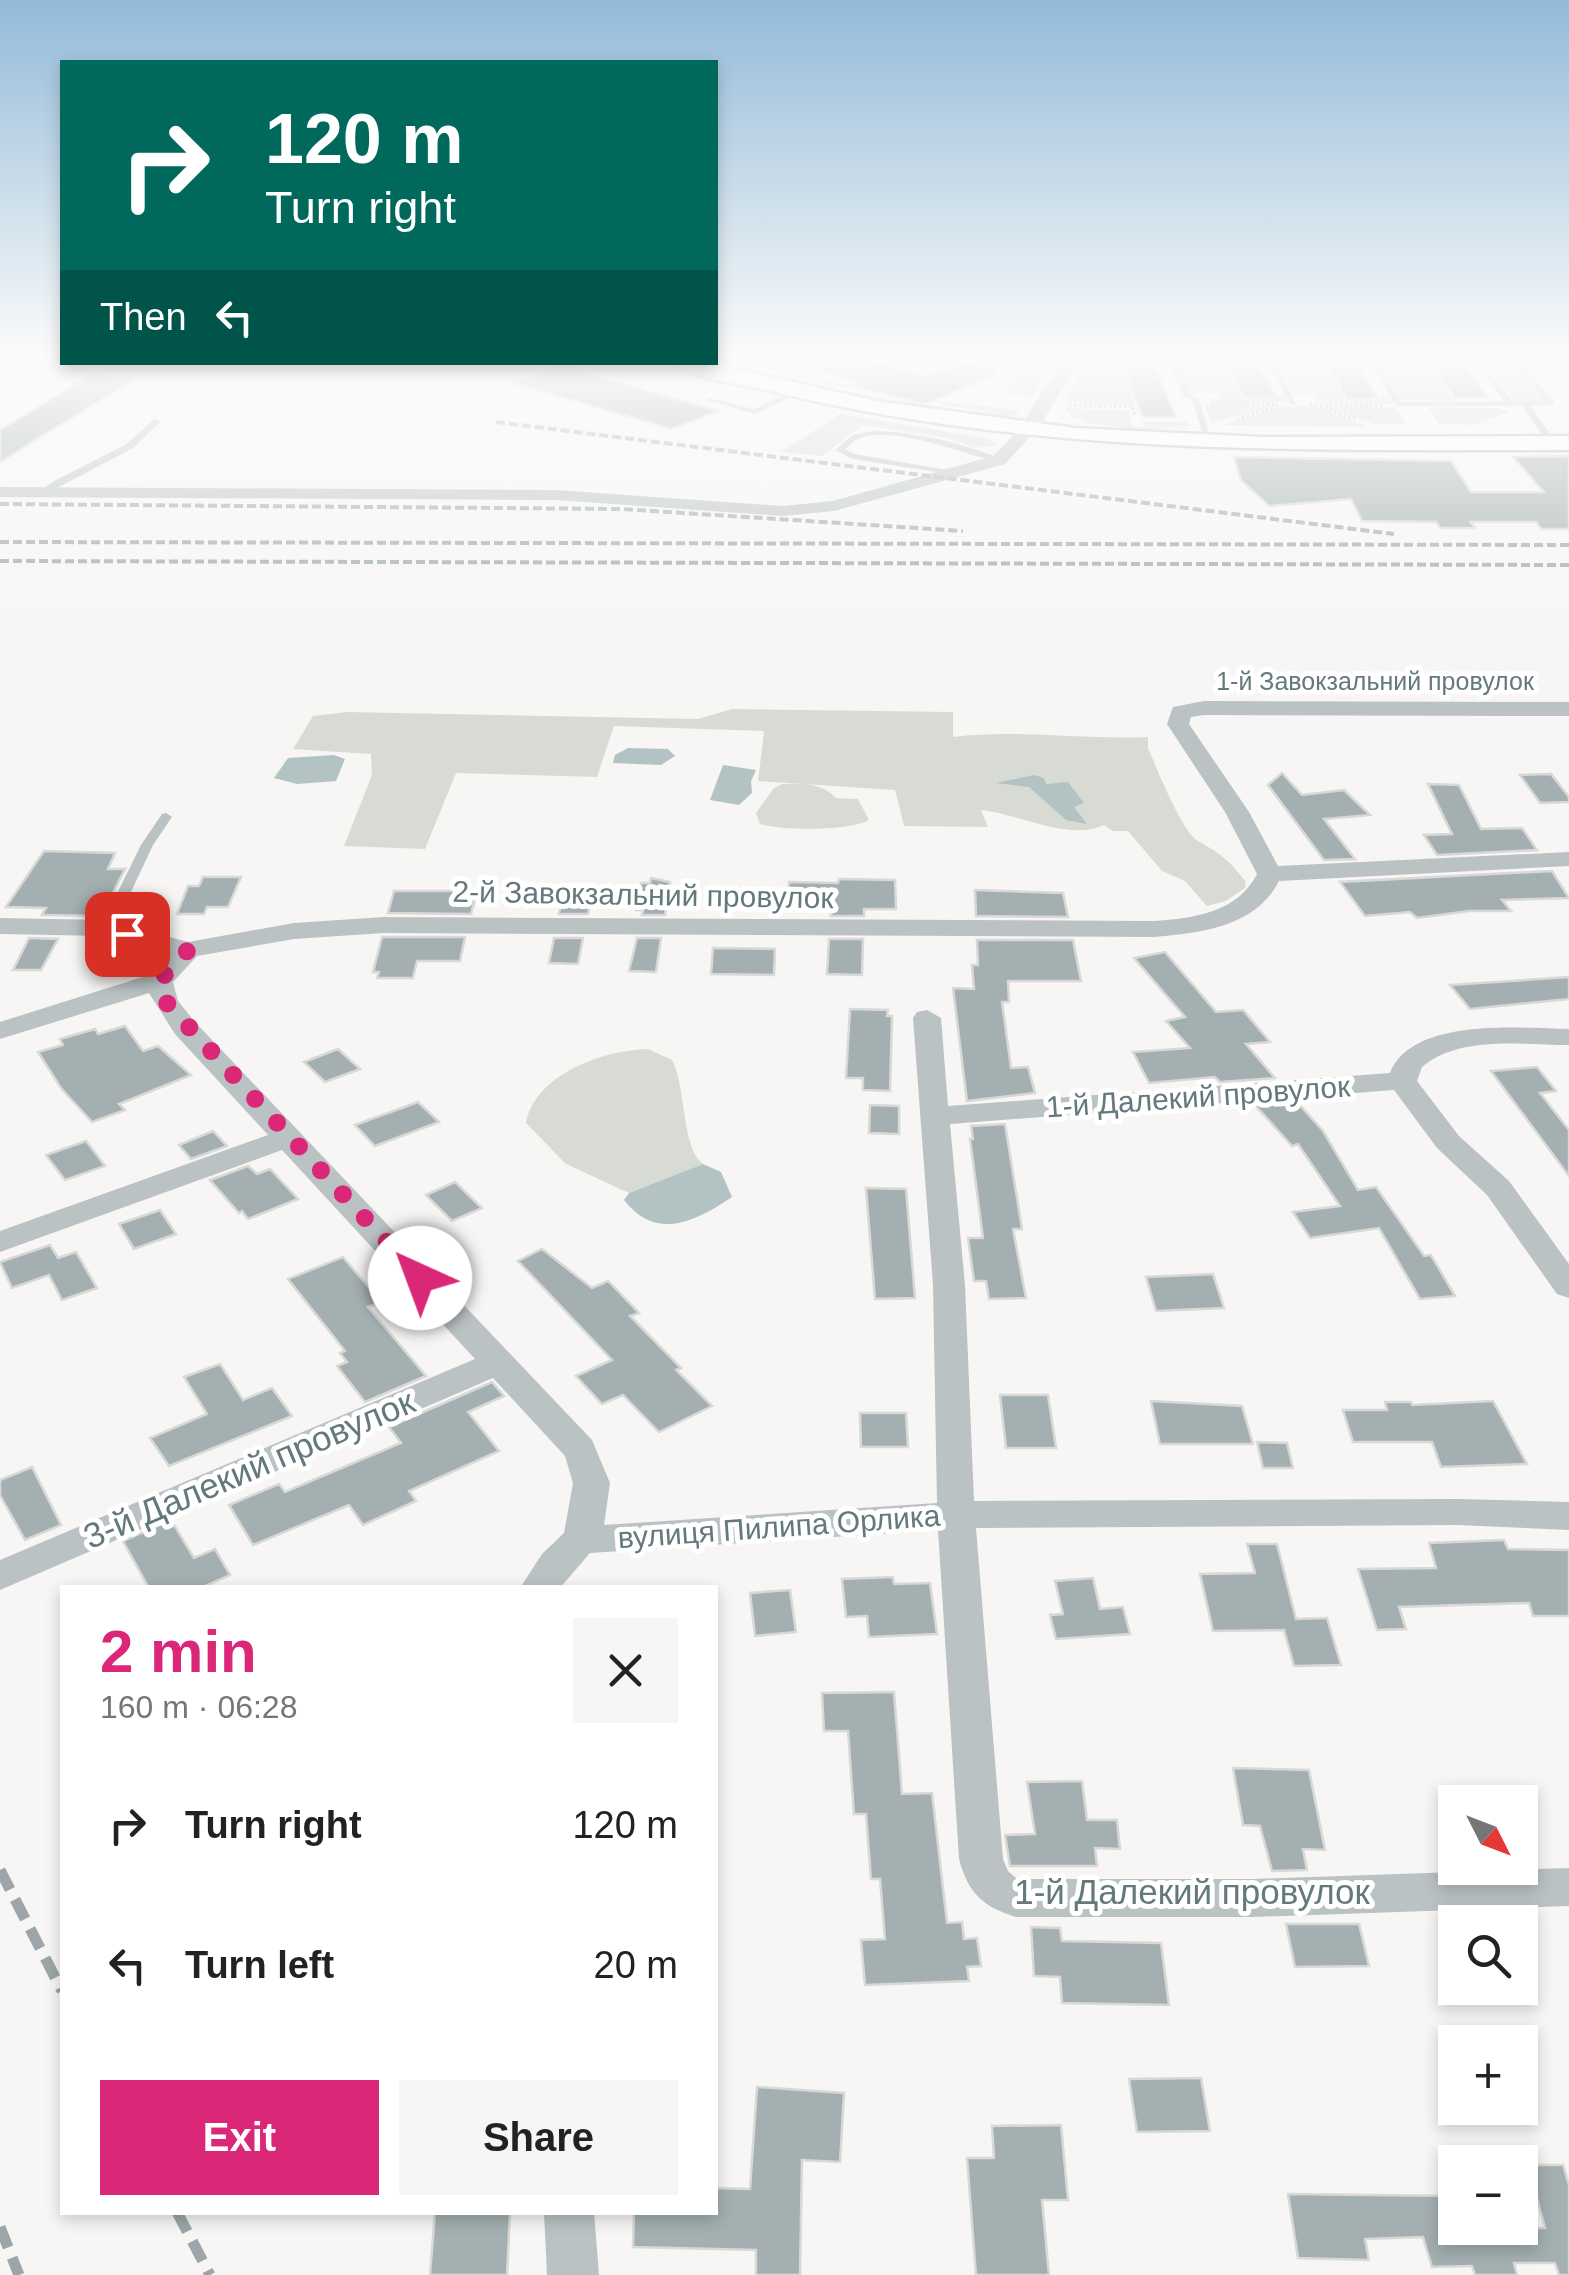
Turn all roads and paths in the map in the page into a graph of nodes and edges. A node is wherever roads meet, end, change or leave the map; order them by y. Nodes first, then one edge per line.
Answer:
1 (102, 461) edge
2 (886, 461) edge
3 (994, 461) edge
4 (949, 471) junction
5 (0, 492) edge
6 (41, 492) junction
7 (1569, 708) edge
8 (166, 816) dead end
9 (1569, 859) edge
10 (1270, 874) junction
11 (0, 926) edge
12 (107, 928) junction
13 (188, 950) junction
14 (159, 981) junction
15 (926, 1018) dead end
16 (0, 1031) edge
17 (1569, 1037) edge
18 (1406, 1070) junction
19 (934, 1116) junction
20 (288, 1138) junction
21 (0, 1242) edge
22 (1569, 1287) edge
23 (499, 1362) junction
24 (956, 1515) junction
25 (1569, 1516) edge
26 (580, 1540) junction
27 (0, 1576) edge
28 (541, 1585) edge
29 (1569, 1888) edge
30 (569, 2215) edge
31 (573, 2275) edge

1 - 6 lane
2 - 4 lane
3 - 4 street
4 - 6 street
5 - 6 street
7 - 10 street, 1-й Завокзальний провулок
8 - 12 lane
9 - 10 street
10 - 13 street, 2-й Завокзальний провулок
11 - 12 street, 2-й Завокзальний провулок
12 - 13 street, 2-й Завокзальний провулок
13 - 14 street
14 - 16 street
14 - 20 street, вулиця Пилипа Орлика
15 - 19 street, 1-й Далекий провулок
17 - 18 street, 1-й Далекий провулок
18 - 19 street, 1-й Далекий провулок
18 - 22 street
19 - 24 street, 1-й Далекий провулок
20 - 21 street
20 - 23 street, вулиця Пилипа Орлика
23 - 26 street, вулиця Пилипа Орлика
23 - 27 street, 3-й Далекий провулок
24 - 25 street, вулиця Пилипа Орлика
24 - 26 street, вулиця Пилипа Орлика
24 - 29 street, 1-й Далекий провулок
26 - 28 street
30 - 31 street

